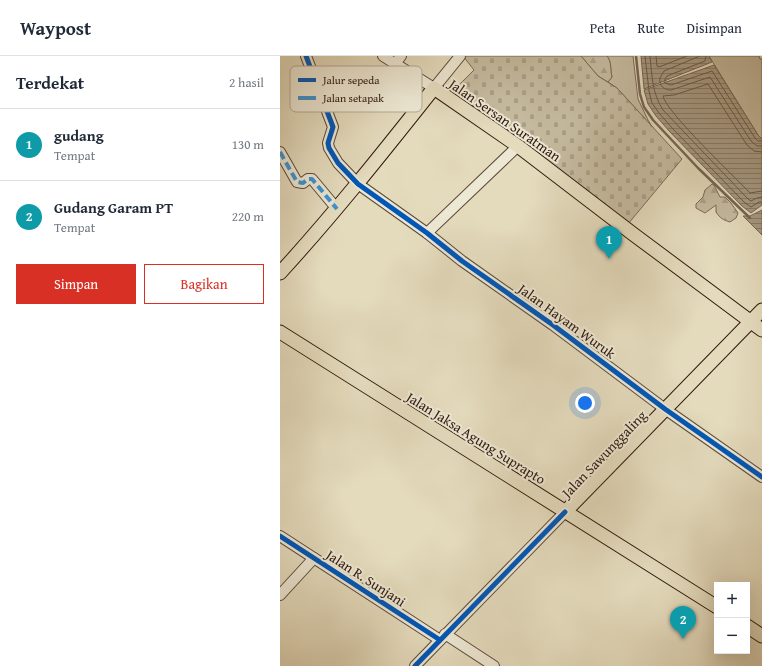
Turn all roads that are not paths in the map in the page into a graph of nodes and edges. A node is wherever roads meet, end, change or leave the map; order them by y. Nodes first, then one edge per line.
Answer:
1 (306, 56) edge
2 (383, 56) edge
3 (460, 56) edge
4 (398, 60) edge
5 (310, 66) edge
6 (422, 79) edge
7 (434, 88) junction
8 (422, 103) edge
9 (327, 112) edge
10 (415, 112) edge
11 (518, 146) junction
12 (280, 152) edge
13 (358, 184) junction
14 (337, 209) junction
15 (427, 233) junction
16 (280, 273) edge
17 (762, 310) edge
18 (750, 321) junction
19 (762, 330) edge
20 (280, 332) edge
21 (665, 409) junction
22 (762, 477) edge
23 (565, 512) junction
24 (280, 536) edge
25 (314, 558) junction
26 (280, 595) edge
27 (714, 605) edge
28 (750, 628) edge
29 (762, 636) edge
30 (443, 637) junction
31 (415, 666) edge
32 (494, 666) edge

1 - 5 street, Jalan Hayam Wuruk
2 - 4 street
3 - 7 street
6 - 7 street
7 - 8 main road, Jalan Sersan Suratman
7 - 11 main road, Jalan Sersan Suratman
9 - 13 street, Jalan Hayam Wuruk
10 - 13 main road, Jalan Sersan Suratman
11 - 15 street
11 - 18 main road, Jalan Sersan Suratman
12 - 14 street
13 - 14 main road, Jalan Sersan Suratman
13 - 15 street, Jalan Hayam Wuruk
14 - 16 main road, Jalan Sersan Suratman
15 - 21 street, Jalan Hayam Wuruk
17 - 18 main road, Jalan Sawunggaling
18 - 19 main road, Jalan Sersan Suratman
18 - 21 main road, Jalan Sawunggaling
20 - 23 main road, Jalan Jaksa Agung Suprapto
21 - 22 street, Jalan Hayam Wuruk
21 - 23 main road, Jalan Sawunggaling
23 - 27 main road, Jalan Jaksa Agung Suprapto
23 - 30 street
24 - 25 street, Jalan R. Sunjani
25 - 26 street
25 - 30 street, Jalan R. Sunjani
28 - 29 main road
30 - 31 street
30 - 32 street, Jalan R. Sunjani

